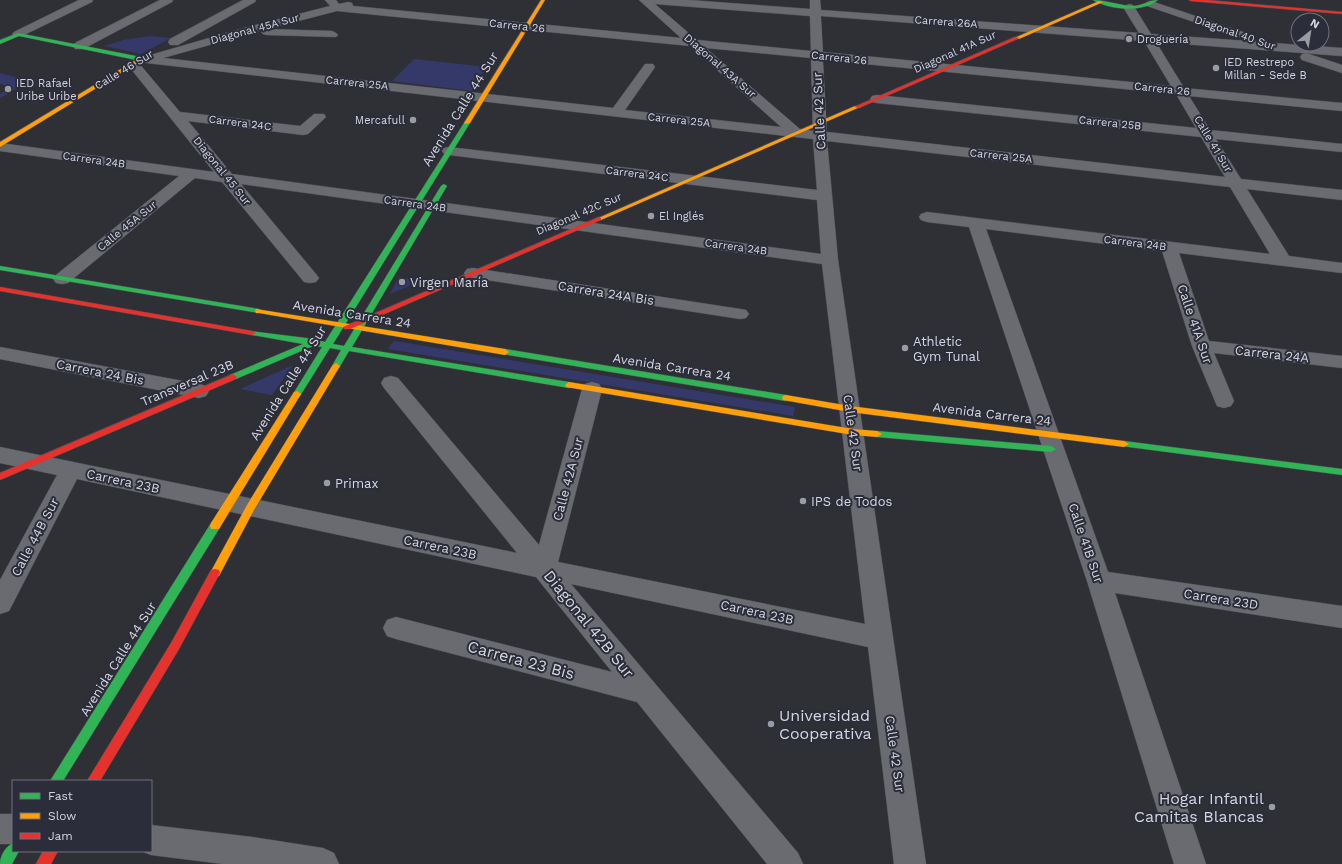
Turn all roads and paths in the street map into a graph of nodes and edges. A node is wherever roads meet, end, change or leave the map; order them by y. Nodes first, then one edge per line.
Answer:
1 (88, 0) edge
2 (168, 0) edge
3 (251, 0) edge
4 (368, 0) edge
5 (543, 0) edge
6 (644, 0) edge
7 (815, 0) edge
8 (1191, 0) edge
9 (1098, 1) edge
10 (1153, 2) edge
11 (333, 4) edge
12 (1130, 6) junction
13 (816, 13) junction
14 (1342, 13) edge
15 (536, 28) junction
16 (1038, 29) junction
17 (244, 31) junction
18 (18, 34) junction
19 (332, 35) dead end
20 (1148, 37) junction
21 (0, 42) edge
22 (694, 44) junction
23 (79, 46) junction
24 (1277, 47) junction
25 (1342, 52) edge
26 (817, 56) junction
27 (138, 62) junction
28 (649, 67) dead end
29 (948, 68) junction
30 (1342, 69) edge
31 (1181, 91) junction
32 (493, 99) junction
33 (877, 99) junction
34 (1342, 107) edge
35 (616, 112) junction
36 (176, 116) junction
37 (319, 117) dead end
38 (819, 129) junction
39 (796, 133) junction
40 (1206, 134) junction
41 (0, 146) edge
42 (1342, 148) edge
43 (460, 152) junction
44 (192, 173) junction
45 (228, 178) junction
46 (448, 179) dead end
47 (688, 180) junction
48 (1236, 183) junction
49 (1342, 195) edge
50 (825, 196) junction
51 (415, 204) junction
52 (432, 206) junction
53 (928, 217) dead end
54 (976, 223) junction
55 (581, 226) junction
56 (1169, 247) junction
57 (830, 260) junction
58 (1283, 261) junction
59 (0, 268) edge
60 (1342, 268) edge
61 (473, 273) junction
62 (310, 278) dead end
63 (62, 279) junction
64 (0, 289) edge
65 (740, 314) dead end
66 (363, 320) junction
67 (341, 328) junction
68 (358, 328) junction
69 (254, 333) junction
70 (261, 343) dead end
71 (311, 343) junction
72 (327, 346) junction
73 (1201, 346) junction
74 (346, 349) junction
75 (0, 353) edge
76 (259, 356) dead end
77 (1342, 362) edge
78 (242, 373) junction
79 (391, 383) dead end
80 (592, 389) junction
81 (199, 391) junction
82 (1224, 401) dead end
83 (851, 421) junction
84 (1055, 444) junction
85 (0, 455) edge
86 (35, 462) junction
87 (70, 470) junction
88 (1342, 472) edge
89 (0, 477) edge
90 (239, 506) junction
91 (544, 568) junction
92 (1099, 581) junction
93 (0, 604) edge
94 (1342, 617) edge
95 (396, 628) dead end
96 (880, 638) junction
97 (646, 692) junction
98 (57, 780) edge
99 (94, 780) edge
100 (0, 829) edge
101 (12, 829) edge
102 (152, 840) edge
103 (12, 852) edge
104 (50, 852) edge
105 (4, 864) edge
106 (43, 864) edge
107 (322, 864) edge
108 (787, 864) edge
109 (910, 864) edge
110 (1190, 864) edge

1 - 18 street
2 - 23 street
3 - 27 street, Calle 46 Sur
4 - 11 street, Diagonal 45A Sur
5 - 15 main road, Avenida Calle 44 Sur
6 - 13 street, Carrera 26A
6 - 22 street, Diagonal 43A Sur
7 - 13 street, Calle 42 Sur
8 - 14 main road
9 - 12 main road
9 - 16 main road, Diagonal 41A Sur
10 - 12 main road
10 - 24 street, Diagonal 40 Sur
11 - 15 street, Carrera 26
11 - 17 street, Diagonal 45A Sur
12 - 20 street, Calle 41 Sur
13 - 16 street, Carrera 26A
13 - 26 street, Calle 42 Sur
15 - 22 street, Carrera 26
15 - 32 main road, Avenida Calle 44 Sur
16 - 20 street, Carrera 26A
16 - 29 main road, Diagonal 41A Sur
17 - 19 street
17 - 27 street, Diagonal 45A Sur
18 - 21 main road
18 - 23 main road, Carrera 25A
20 - 24 street, Carrera 26A
20 - 31 street, Calle 41 Sur
22 - 26 street, Carrera 26
22 - 39 street, Diagonal 43A Sur
23 - 27 main road, Carrera 25A
24 - 25 street, Carrera 26A
24 - 30 street, Diagonal 40 Sur
26 - 29 street, Carrera 26
26 - 38 street, Calle 42 Sur
27 - 32 street, Carrera 25A
27 - 36 street, Diagonal 45 Sur
27 - 41 main road, Calle 46 Sur
28 - 35 street
29 - 31 street, Carrera 26
29 - 33 main road, Diagonal 41A Sur
31 - 34 street, Carrera 26
31 - 40 street, Calle 41 Sur
32 - 35 street, Carrera 25A
32 - 43 main road, Avenida Calle 44 Sur
33 - 38 main road, Diagonal 41A Sur
33 - 40 street, Carrera 25B
35 - 39 street, Carrera 25A
36 - 37 street, Carrera 24C
36 - 45 street, Diagonal 45 Sur
38 - 39 street, Carrera 25A
38 - 48 street, Carrera 25A
38 - 50 street, Calle 42 Sur
39 - 47 main road, Diagonal 42C Sur
40 - 42 street, Carrera 25B
40 - 48 street, Calle 41 Sur
41 - 44 street, Carrera 24B
43 - 47 street, Carrera 24C
43 - 51 main road, Avenida Calle 44 Sur
44 - 45 street, Carrera 24B
44 - 63 street, Calle 45A Sur
45 - 51 street, Carrera 24B
45 - 62 street, Diagonal 45 Sur
46 - 52 main road, Avenida Calle 44 Sur
47 - 50 street, Carrera 24C
47 - 55 main road, Diagonal 42C Sur
48 - 49 street, Carrera 25A
48 - 58 street, Calle 41 Sur
50 - 57 street, Calle 42 Sur
51 - 52 street, Carrera 24B
51 - 67 main road, Avenida Calle 44 Sur
52 - 55 street, Carrera 24B
52 - 66 main road, Avenida Calle 44 Sur
53 - 54 street, Carrera 24B
54 - 56 street, Carrera 24B
54 - 84 street, Calle 41B Sur
55 - 57 street, Carrera 24B
55 - 61 main road, Diagonal 42C Sur
56 - 58 street, Carrera 24B
56 - 73 street, Calle 41A Sur
57 - 83 street, Calle 42 Sur
58 - 60 street, Carrera 24B
59 - 63 main road, Avenida Carrera 24
61 - 65 street, Carrera 24A Bis
61 - 66 main road, Diagonal 42C Sur
63 - 67 main road, Avenida Carrera 24
64 - 69 main road, Avenida Carrera 24
66 - 67 main road, Diagonal 42C Sur
66 - 68 main road, Avenida Calle 44 Sur
67 - 68 main road, Avenida Carrera 24
67 - 71 main road, Transversal 23B
67 - 72 main road, Avenida Calle 44 Sur
68 - 74 main road, Avenida Calle 44 Sur
68 - 83 main road, Avenida Carrera 24
69 - 70 main road
69 - 71 main road, Avenida Carrera 24
71 - 72 main road, Avenida Carrera 24
71 - 78 main road, Transversal 23B
72 - 74 main road, Avenida Carrera 24
72 - 90 main road, Avenida Calle 44 Sur
73 - 77 street, Carrera 24A
73 - 82 street, Calle 41A Sur
74 - 80 main road, Avenida Carrera 24
74 - 90 main road, Avenida Calle 44 Sur
75 - 81 street, Carrera 24 Bis
76 - 78 main road
78 - 81 main road, Transversal 23B
79 - 91 street, Diagonal 42B Sur
80 - 83 main road, Avenida Carrera 24
80 - 91 street, Calle 42A Sur
81 - 86 main road, Transversal 23B
83 - 84 main road, Avenida Carrera 24
83 - 84 main road, Avenida Carrera 24
83 - 96 street, Calle 42 Sur
84 - 88 main road, Avenida Carrera 24
84 - 92 street, Calle 41B Sur
85 - 86 street, Carrera 23B
86 - 87 street, Carrera 23B
86 - 89 main road, Transversal 23B
87 - 90 street, Carrera 23B
87 - 93 street, Calle 44B Sur
90 - 91 street, Carrera 23B
90 - 98 main road, Avenida Calle 44 Sur
90 - 99 main road, Avenida Calle 44 Sur
91 - 96 street, Carrera 23B
91 - 97 street, Diagonal 42B Sur
92 - 94 street, Carrera 23D
92 - 110 street, Calle 41B Sur
95 - 97 street, Carrera 23 Bis
96 - 109 street, Calle 42 Sur
97 - 108 street, Diagonal 42B Sur
100 - 101 street
102 - 107 street
103 - 105 main road
104 - 106 main road

